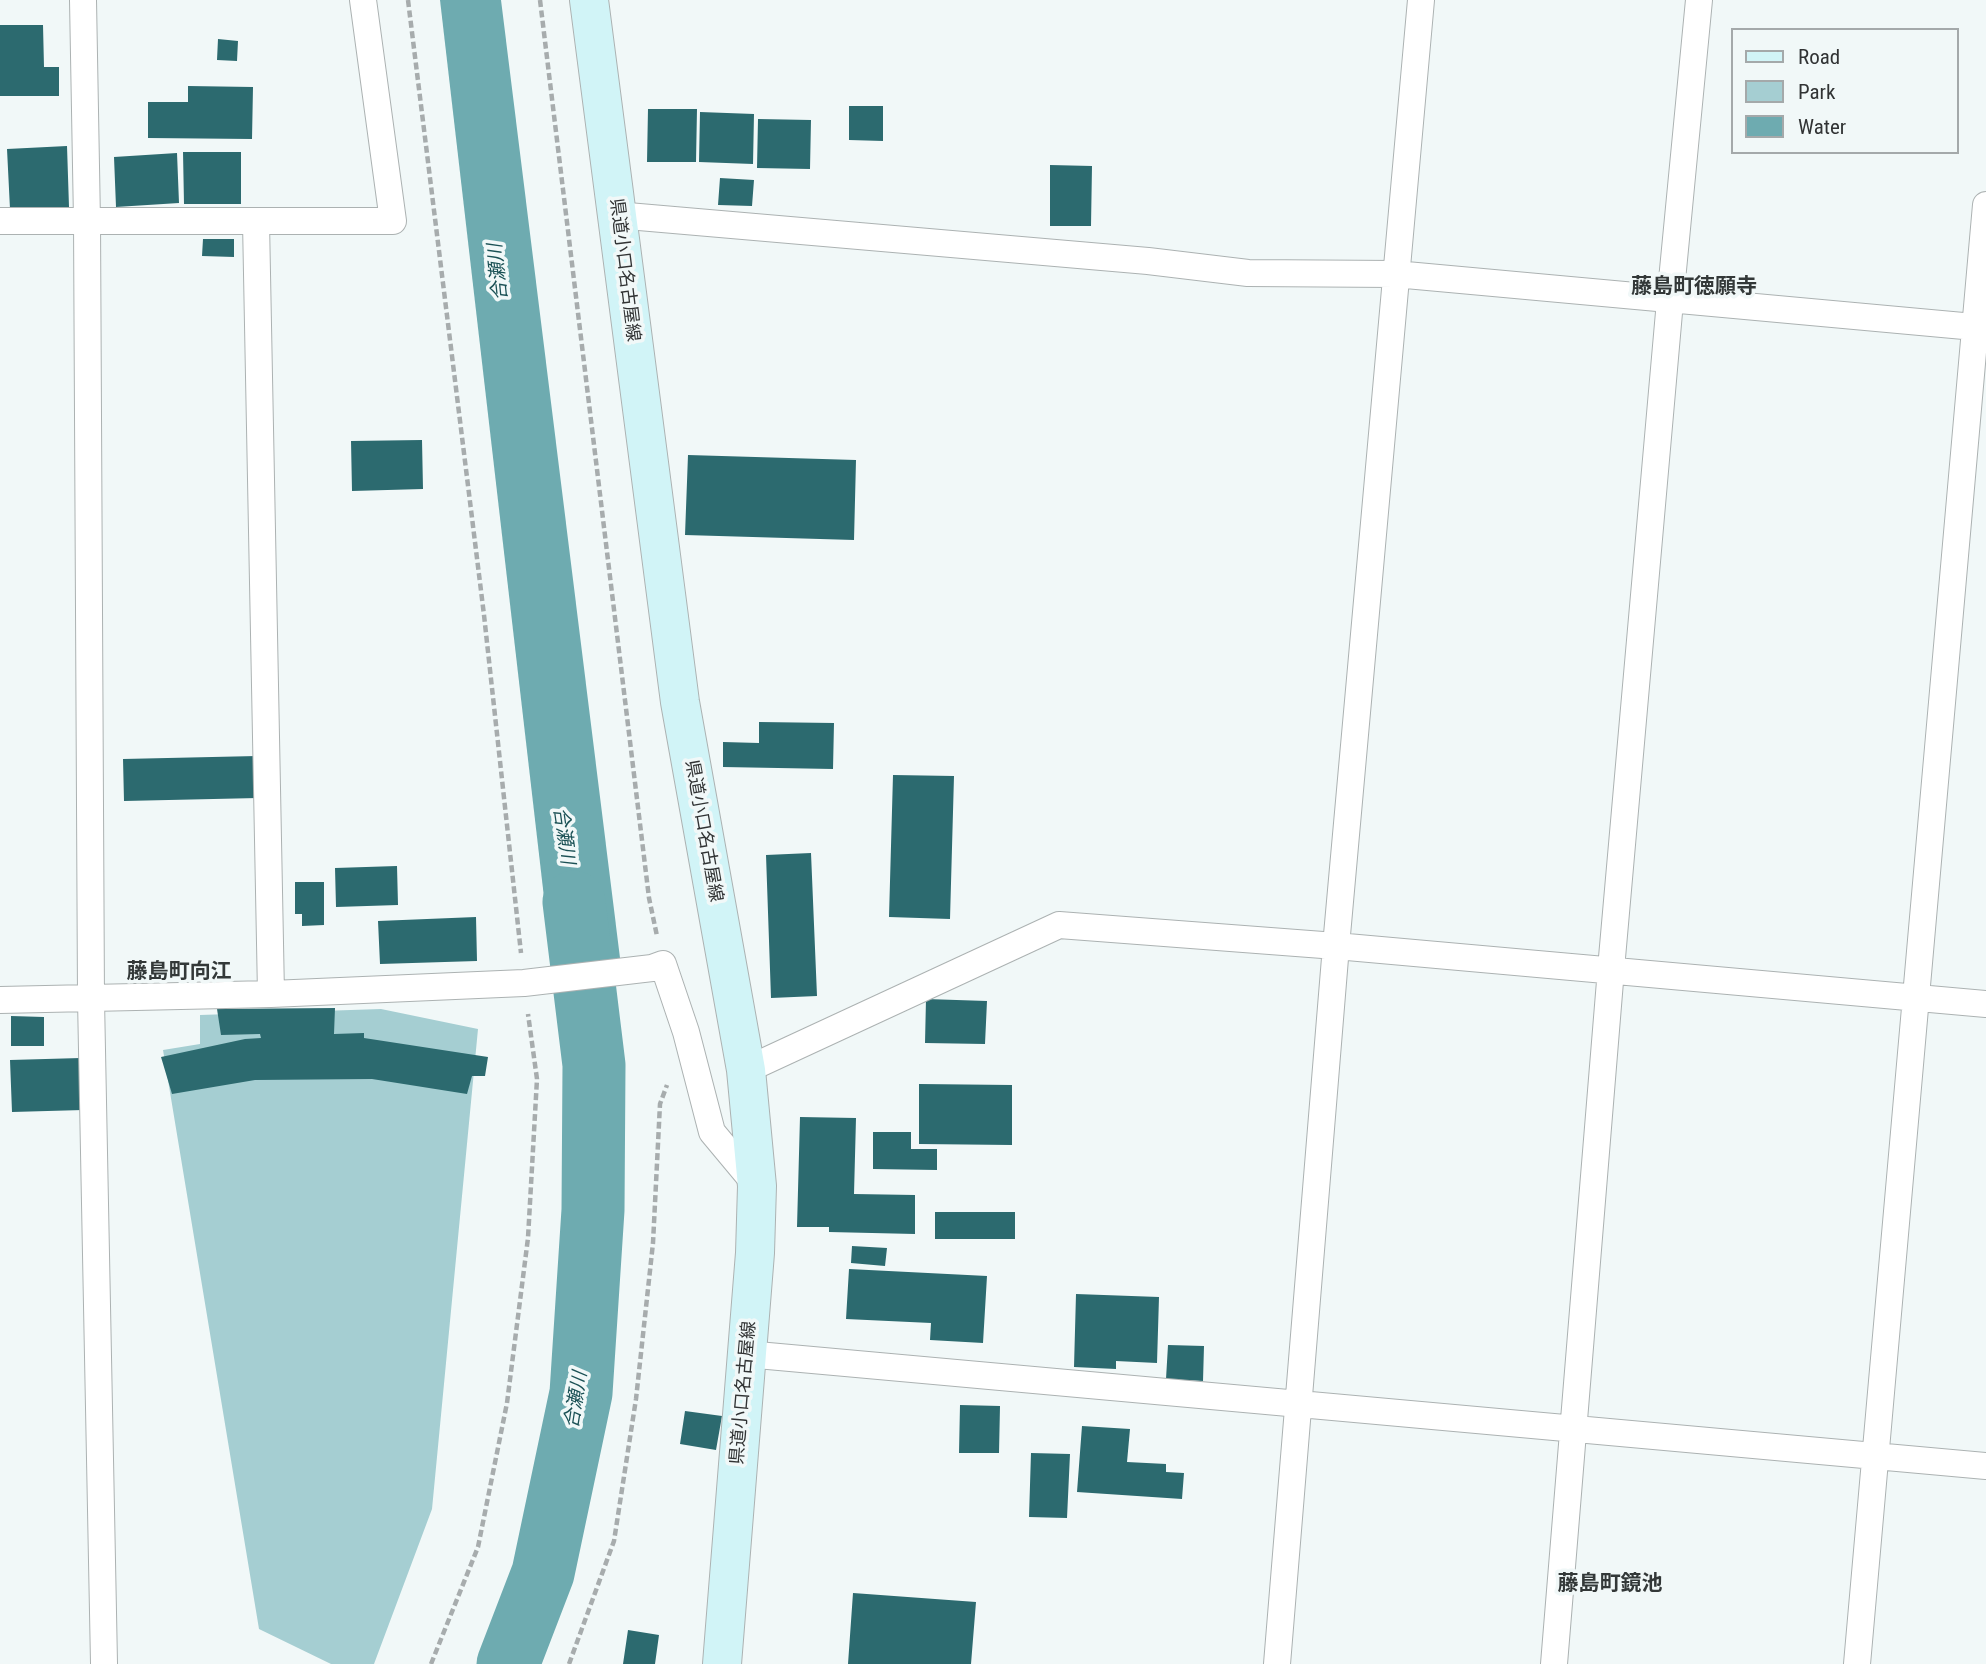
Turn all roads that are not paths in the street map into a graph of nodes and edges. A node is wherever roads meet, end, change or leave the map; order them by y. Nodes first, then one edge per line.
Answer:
1 (83, 0) edge
2 (363, 0) edge
3 (589, 0) edge
4 (1421, 0) edge
5 (1699, 0) edge
6 (1986, 205) edge
7 (616, 215) junction
8 (0, 221) edge
9 (87, 221) junction
10 (256, 222) junction
11 (1395, 274) junction
12 (1670, 301) junction
13 (1980, 328) edge
14 (1336, 946) junction
15 (1611, 969) junction
16 (271, 994) junction
17 (1917, 998) junction
18 (91, 999) junction
19 (0, 1000) edge
20 (1986, 1004) edge
21 (746, 1070) junction
22 (757, 1186) junction
23 (746, 1354) junction
24 (1298, 1405) junction
25 (1575, 1430) junction
26 (1876, 1456) junction
27 (1986, 1466) edge
28 (98, 1664) edge
29 (722, 1664) edge
30 (1277, 1664) edge
31 (1555, 1664) edge
32 (1857, 1664) edge

1 - 9 street
2 - 10 street
3 - 7 main road, 県道小口名古屋線
4 - 11 street
5 - 12 street
6 - 13 street
7 - 11 street
7 - 21 main road, 県道小口名古屋線
8 - 9 street
9 - 10 street
9 - 18 street
10 - 16 street
11 - 12 street
11 - 14 street
12 - 13 street
12 - 15 street
13 - 17 street
14 - 15 street
14 - 21 street
14 - 24 street
15 - 17 street
15 - 25 street
16 - 18 street
16 - 22 street
17 - 20 street
17 - 26 street
18 - 19 street
18 - 28 street
21 - 22 main road, 県道小口名古屋線
22 - 23 main road, 県道小口名古屋線
23 - 24 street
23 - 29 main road, 県道小口名古屋線
24 - 25 street
24 - 30 street
25 - 26 street
25 - 31 street
26 - 27 street
26 - 32 street

